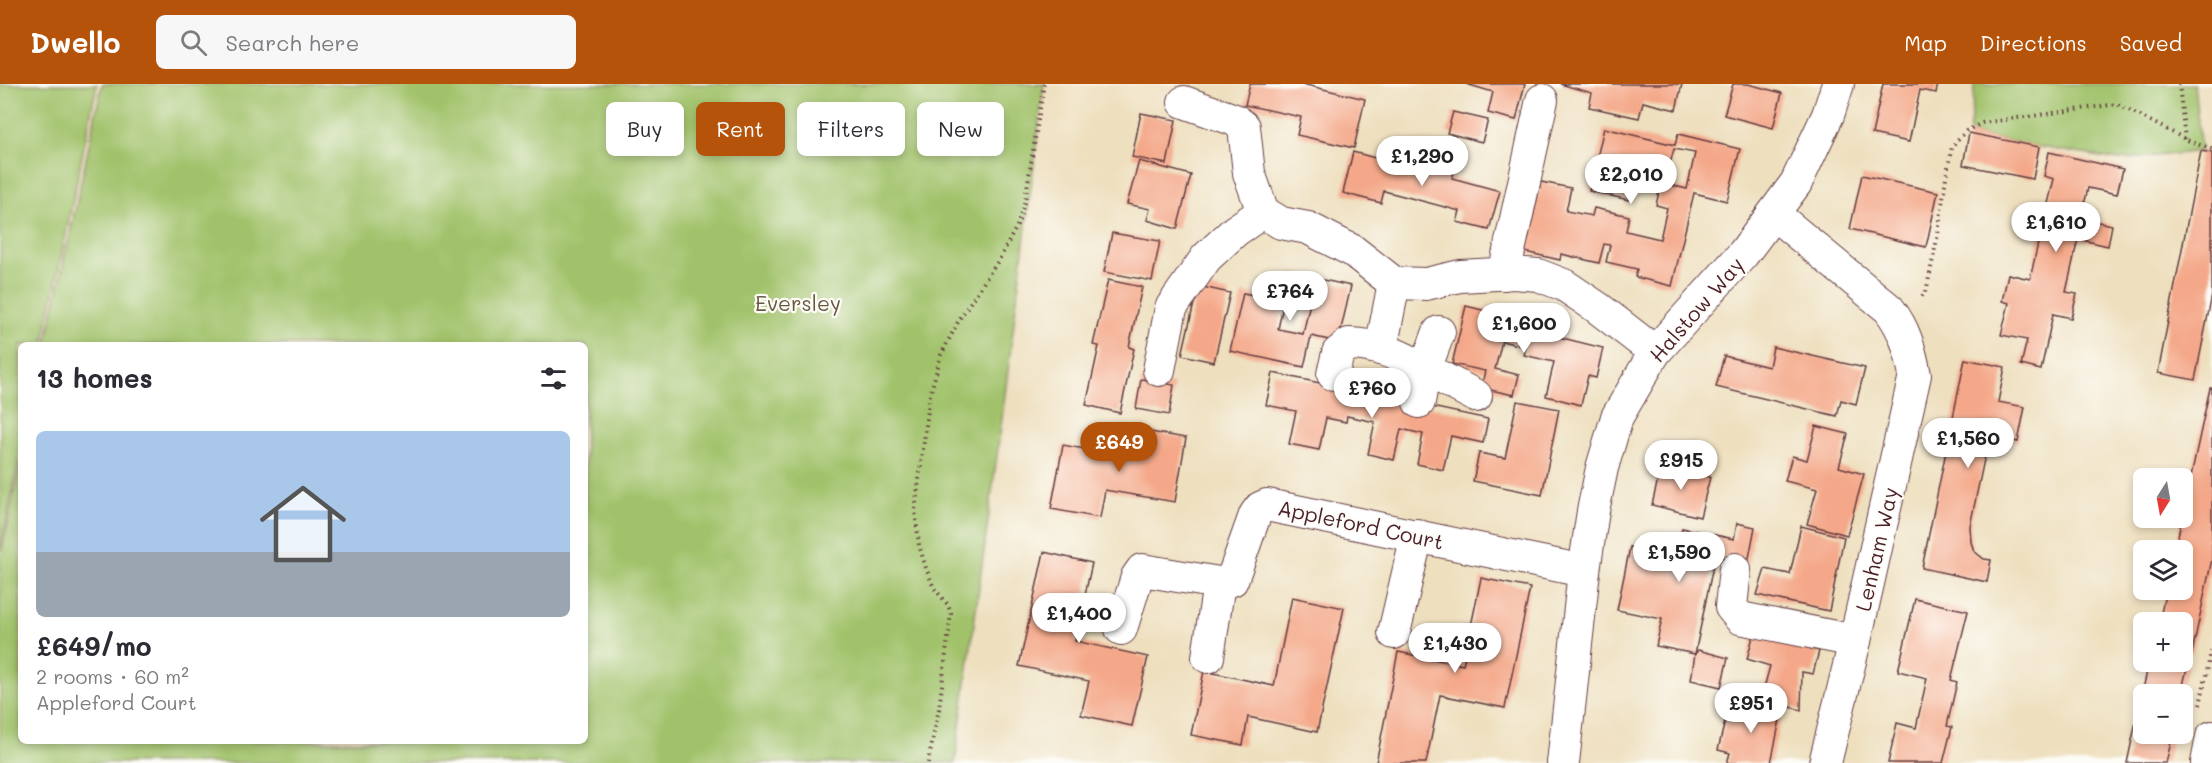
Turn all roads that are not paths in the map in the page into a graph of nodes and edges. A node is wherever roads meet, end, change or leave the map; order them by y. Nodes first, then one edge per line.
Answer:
1 (1838, 84) edge
2 (1542, 100) dead end
3 (1184, 102) dead end
4 (1263, 213) junction
5 (1774, 213) junction
6 (1504, 274) junction
7 (1394, 283) junction
8 (1439, 332) dead end
9 (1381, 349) junction
10 (1655, 352) junction
11 (1425, 369) junction
12 (1159, 370) dead end
13 (1333, 374) dead end
14 (1476, 396) dead end
15 (1419, 402) dead end
16 (1417, 535) junction
17 (1735, 569) dead end
18 (1584, 571) junction
19 (1218, 583) junction
20 (1121, 629) dead end
21 (1394, 633) dead end
22 (1855, 641) junction
23 (1208, 657) dead end
24 (2212, 737) edge
25 (1563, 763) edge
26 (1825, 763) edge
27 (2207, 763) edge

1 - 5 street, Halstow Way
2 - 6 street
3 - 4 street
4 - 7 street
4 - 12 street
5 - 10 street, Halstow Way
5 - 22 street, Lenham Way
6 - 7 street
6 - 10 street
7 - 9 street
8 - 11 street
9 - 11 street
9 - 13 street
10 - 18 street, Halstow Way
11 - 14 street
11 - 15 street
16 - 18 street, Appleford Court
16 - 19 street, Appleford Court
16 - 21 street
17 - 22 street
18 - 25 street, Halstow Way
19 - 20 street
19 - 23 street
22 - 26 street, Lenham Way
24 - 27 street

